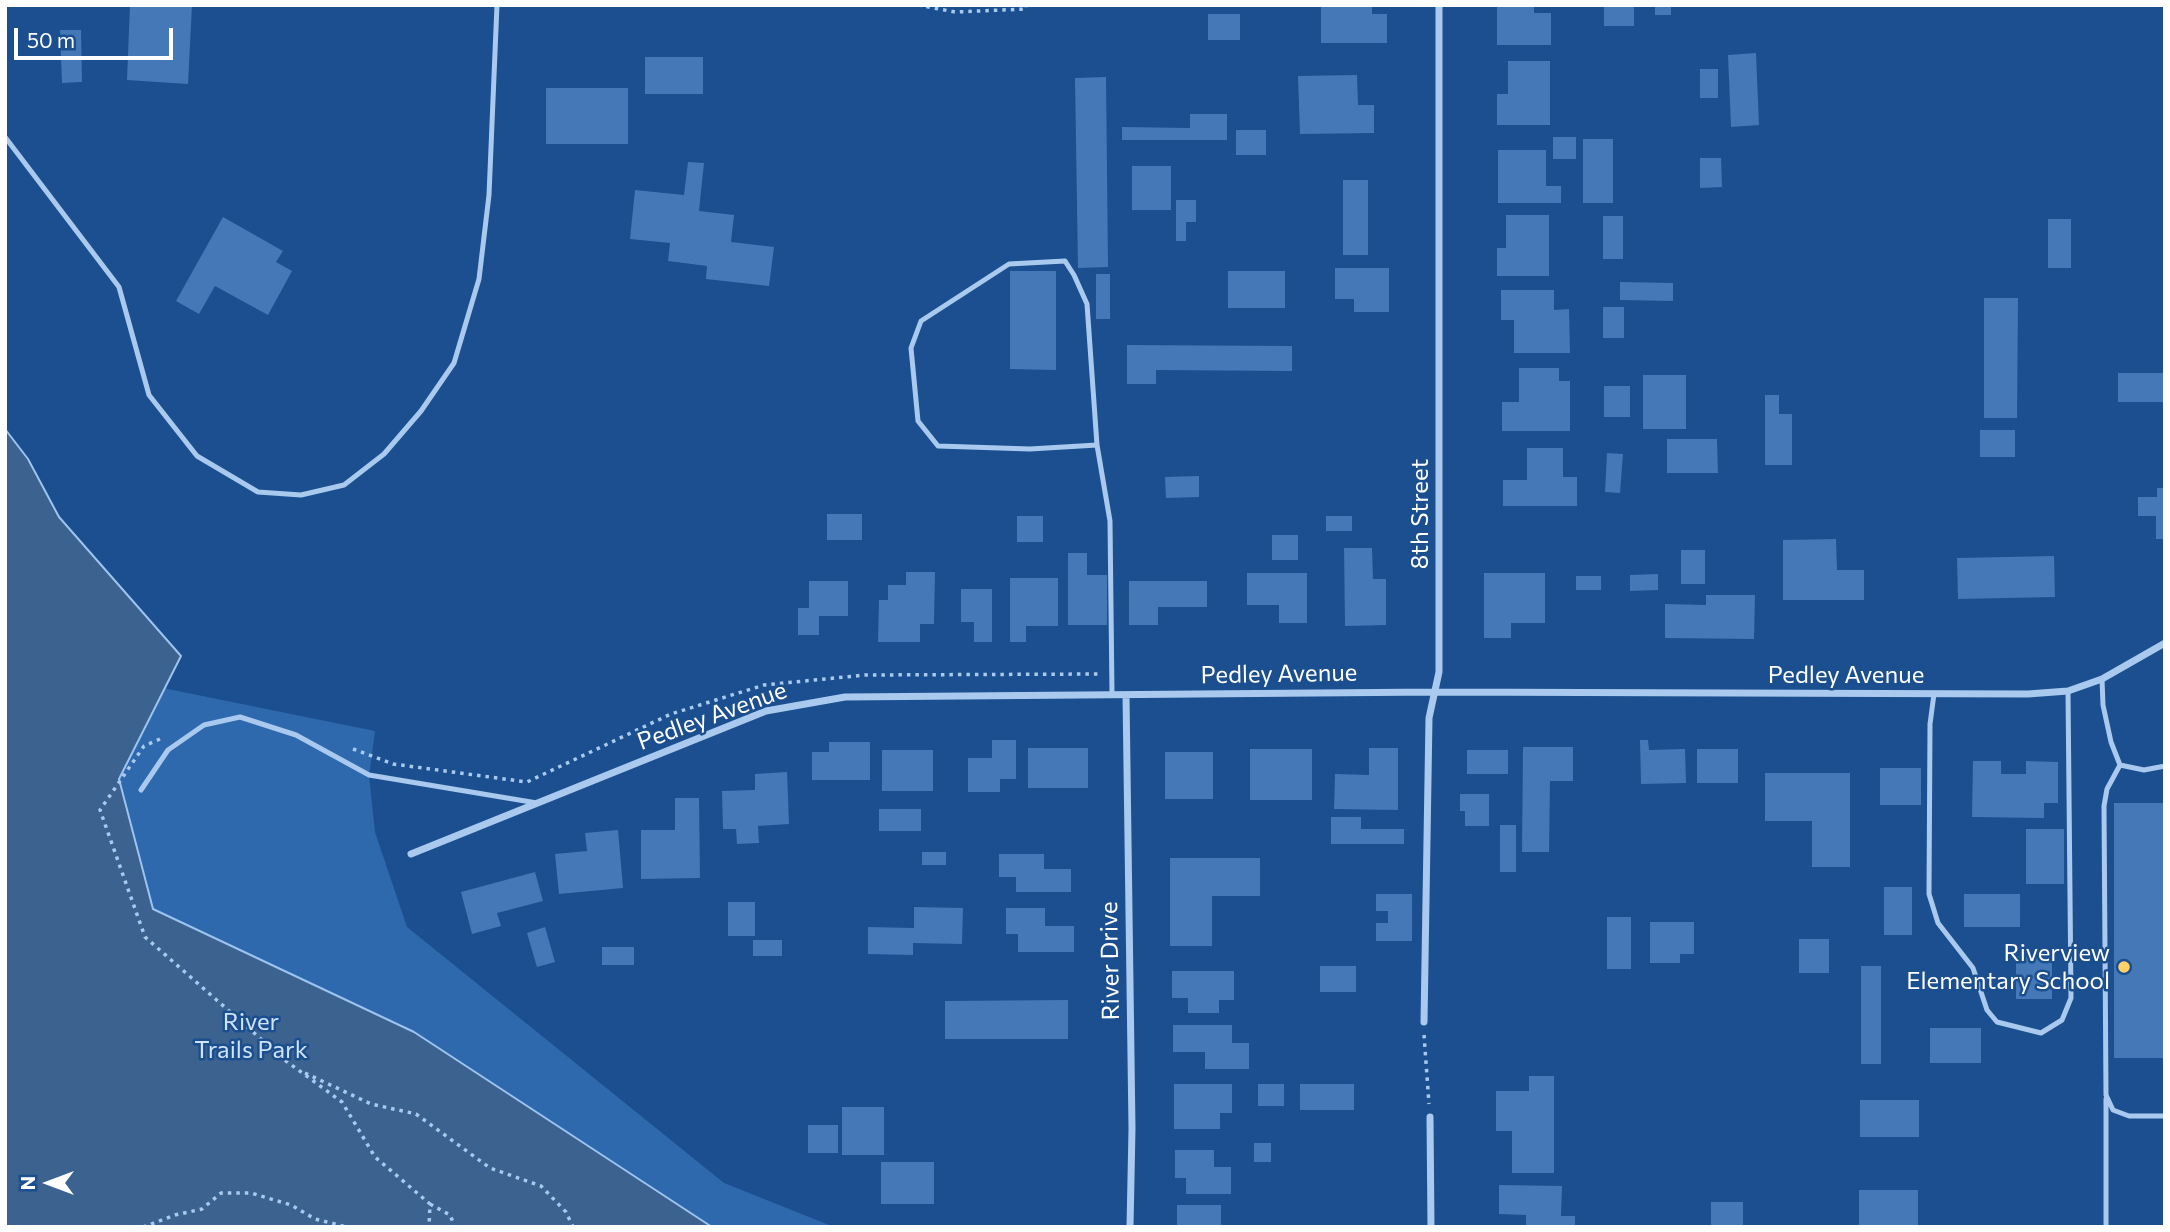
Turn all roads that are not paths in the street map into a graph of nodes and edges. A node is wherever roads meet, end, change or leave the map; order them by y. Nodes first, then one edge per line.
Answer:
1 (497, 5) edge
2 (1439, 5) edge
3 (5, 137) edge
4 (1097, 445) junction
5 (2165, 643) edge
6 (2102, 679) junction
7 (2068, 691) junction
8 (1434, 692) junction
9 (1112, 694) junction
10 (1934, 694) junction
11 (1126, 695) junction
12 (2120, 765) junction
13 (2165, 766) edge
14 (141, 790) dead end
15 (540, 804) junction
16 (411, 854) dead end
17 (1424, 1022) road end
18 (2106, 1095) junction
19 (2165, 1115) edge
20 (1430, 1117) road end
21 (1130, 1227) edge
22 (1432, 1227) edge
23 (2106, 1227) edge

1 - 3 lane
2 - 8 street, 8th Street
4 - 4 lane
4 - 9 lane
5 - 6 street, Pedley Avenue
6 - 7 street, Pedley Avenue
6 - 12 lane
7 - 10 street, Pedley Avenue
7 - 10 lane
8 - 10 street, Pedley Avenue
8 - 11 street, Pedley Avenue
8 - 17 street, 8th Street
9 - 11 street, Pedley Avenue
9 - 15 street, Pedley Avenue
11 - 21 street, River Drive
12 - 13 lane
12 - 18 lane
14 - 15 lane
15 - 16 street, Pedley Avenue
18 - 19 lane
18 - 23 lane
20 - 22 street

